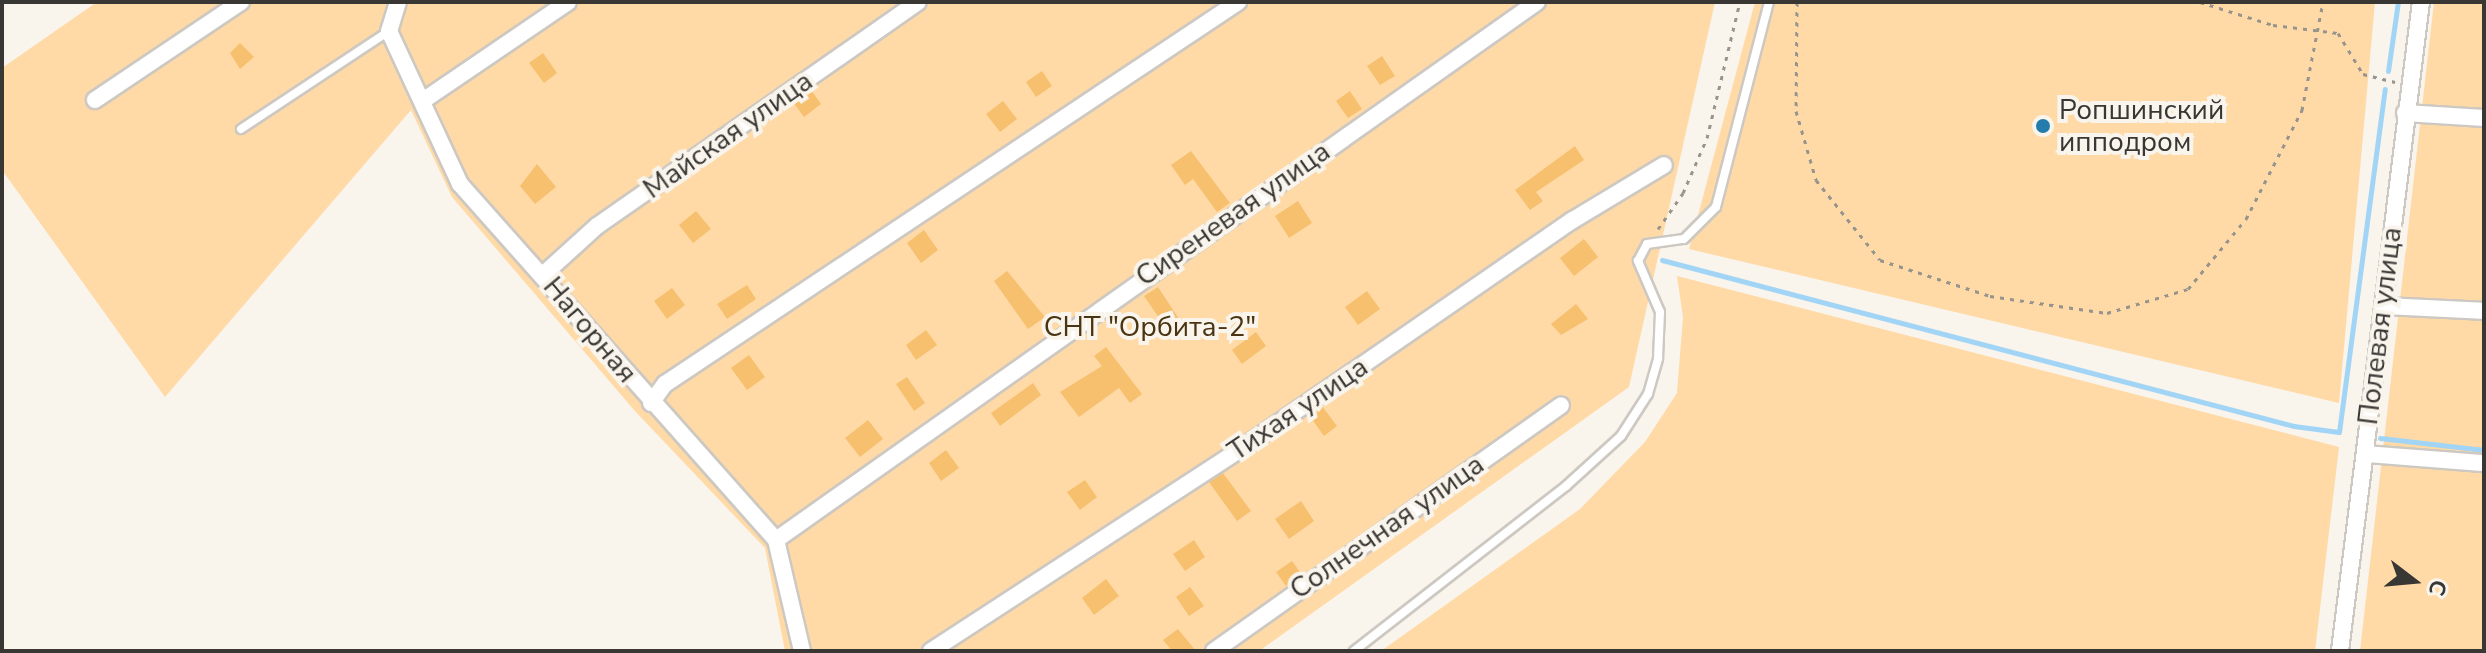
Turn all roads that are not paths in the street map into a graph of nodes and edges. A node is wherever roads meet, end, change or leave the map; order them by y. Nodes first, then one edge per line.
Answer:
1 (241, 2) edge
2 (398, 2) edge
3 (568, 2) edge
4 (918, 2) edge
5 (1238, 2) edge
6 (1537, 2) edge
7 (1769, 2) edge
8 (2421, 2) edge
9 (389, 31) junction
10 (95, 100) dead end
11 (424, 100) junction
12 (2405, 113) junction
13 (2484, 118) edge
14 (241, 129) dead end
15 (1664, 165) dead end
16 (544, 274) junction
17 (2383, 306) junction
18 (2484, 311) edge
19 (651, 403) junction
20 (1561, 405) dead end
21 (2366, 454) junction
22 (2484, 463) edge
23 (776, 540) junction
24 (802, 651) edge
25 (931, 651) edge
26 (1214, 651) edge
27 (1354, 651) edge
28 (2340, 651) edge

1 - 10 street
2 - 9 street
3 - 11 street
4 - 16 street, Майская улица
5 - 19 street
6 - 23 street, Сиреневая улица
7 - 27 lane
8 - 12 street, Полевая улица
9 - 11 street, Нагорная
9 - 14 lane
11 - 16 street, Нагорная
12 - 13 street
12 - 17 street, Полевая улица
15 - 25 street, Тихая улица
16 - 19 street, Нагорная
17 - 18 street
17 - 21 street, Полевая улица
19 - 23 street, Нагорная
20 - 26 street, Солнечная улица
21 - 22 street
21 - 28 street, Полевая улица
23 - 24 street, Нагорная

